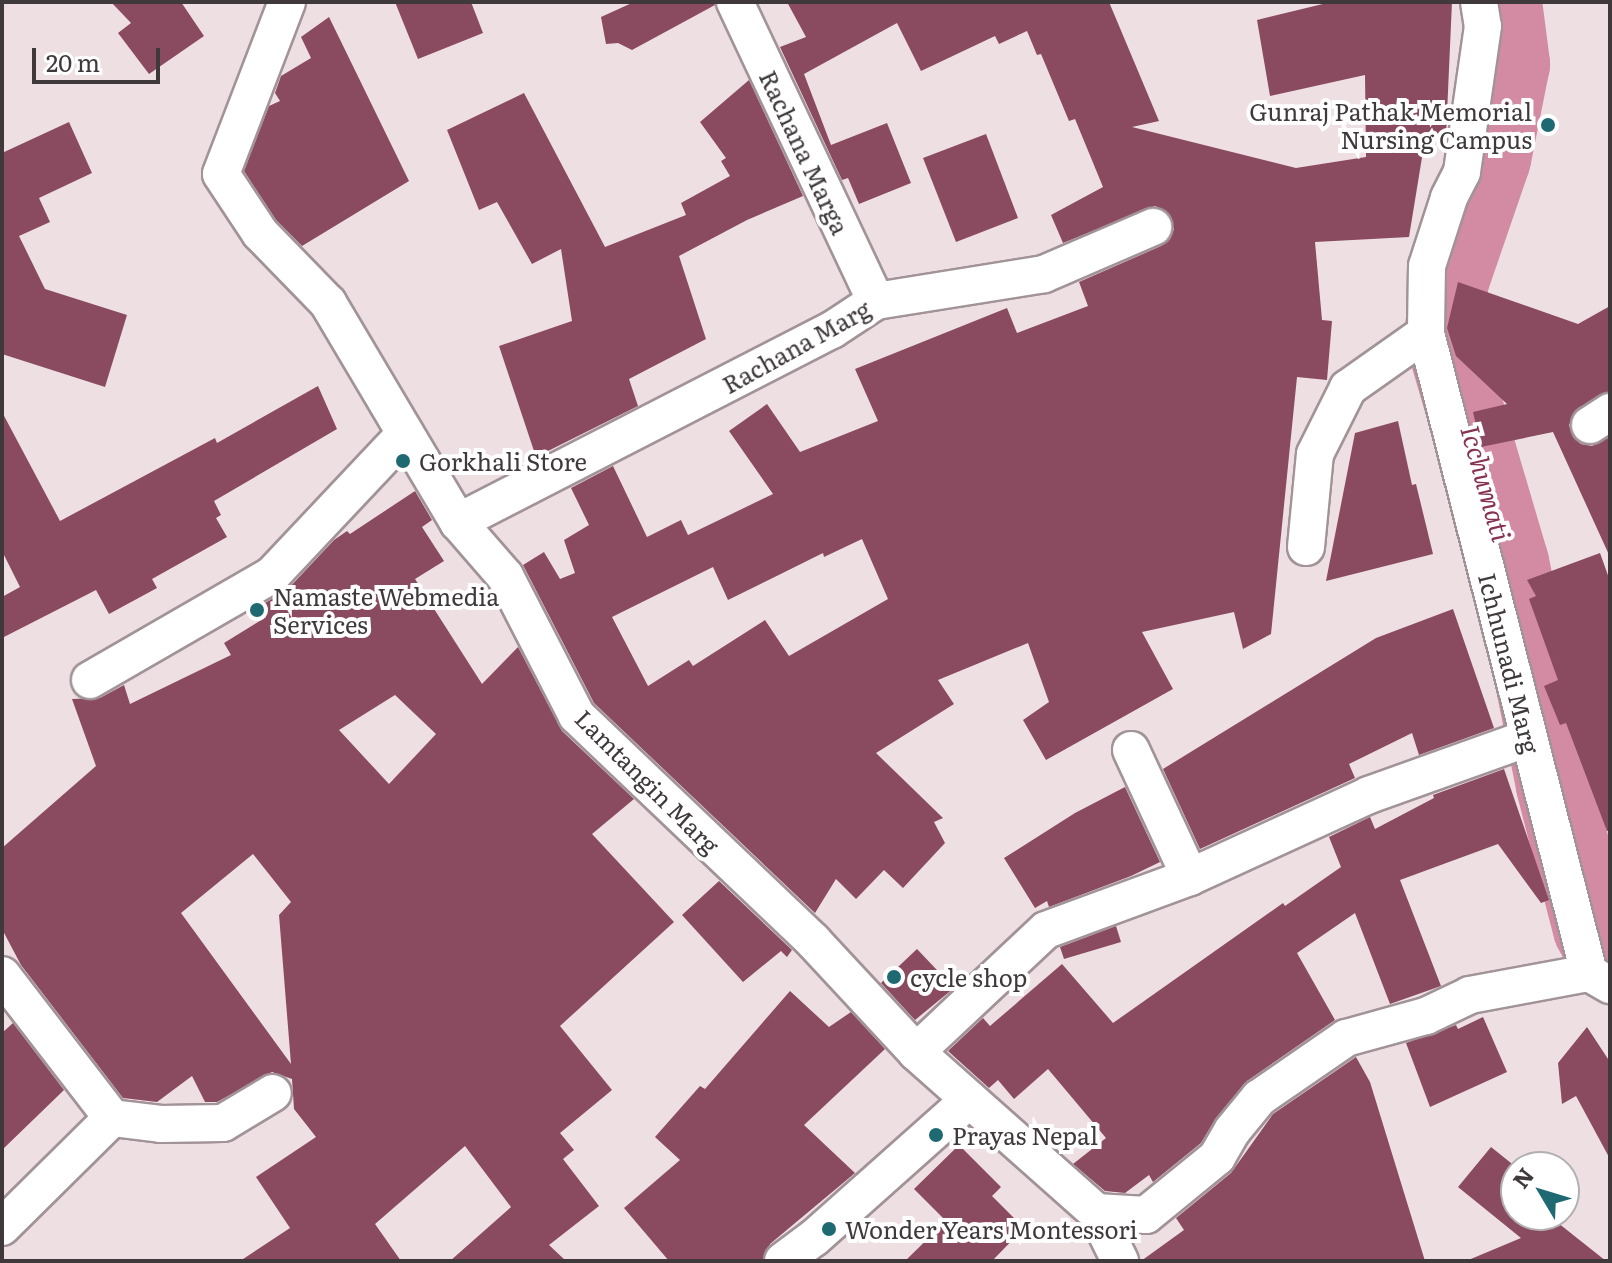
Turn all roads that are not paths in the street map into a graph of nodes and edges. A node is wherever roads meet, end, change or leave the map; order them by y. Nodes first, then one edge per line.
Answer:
1 (287, 2) edge
2 (735, 2) edge
3 (1479, 2) edge
4 (1153, 227) dead end
5 (876, 301) junction
6 (1426, 333) junction
7 (405, 434) junction
8 (458, 522) junction
9 (1306, 547) dead end
10 (90, 680) dead end
11 (1528, 738) junction
12 (1131, 750) dead end
13 (1190, 877) junction
14 (2, 975) edge
15 (1600, 979) edge
16 (916, 1052) junction
17 (273, 1093) dead end
18 (969, 1100) junction
19 (112, 1118) junction
20 (1096, 1212) junction
21 (2, 1227) edge
22 (783, 1261) edge
23 (1120, 1261) edge

1 - 7 street, Lamtangin Marg
2 - 5 street, Rachana Marga
3 - 6 street, Ichhunadi Marg
4 - 5 street, Rachana Marg
5 - 8 street, Rachana Marg
6 - 9 street
6 - 11 street, Ichhunadi Marg
7 - 8 street, Lamtangin Marg
7 - 10 street
8 - 16 street, Lamtangin Marg
11 - 13 street
11 - 15 street, Ichhunadi Marg
12 - 13 street
13 - 16 street
14 - 19 street
15 - 20 street
16 - 18 street, Lamtangin Marg
17 - 19 street
18 - 20 street, Lamtangin Marg
18 - 22 street
19 - 21 street
20 - 23 street

